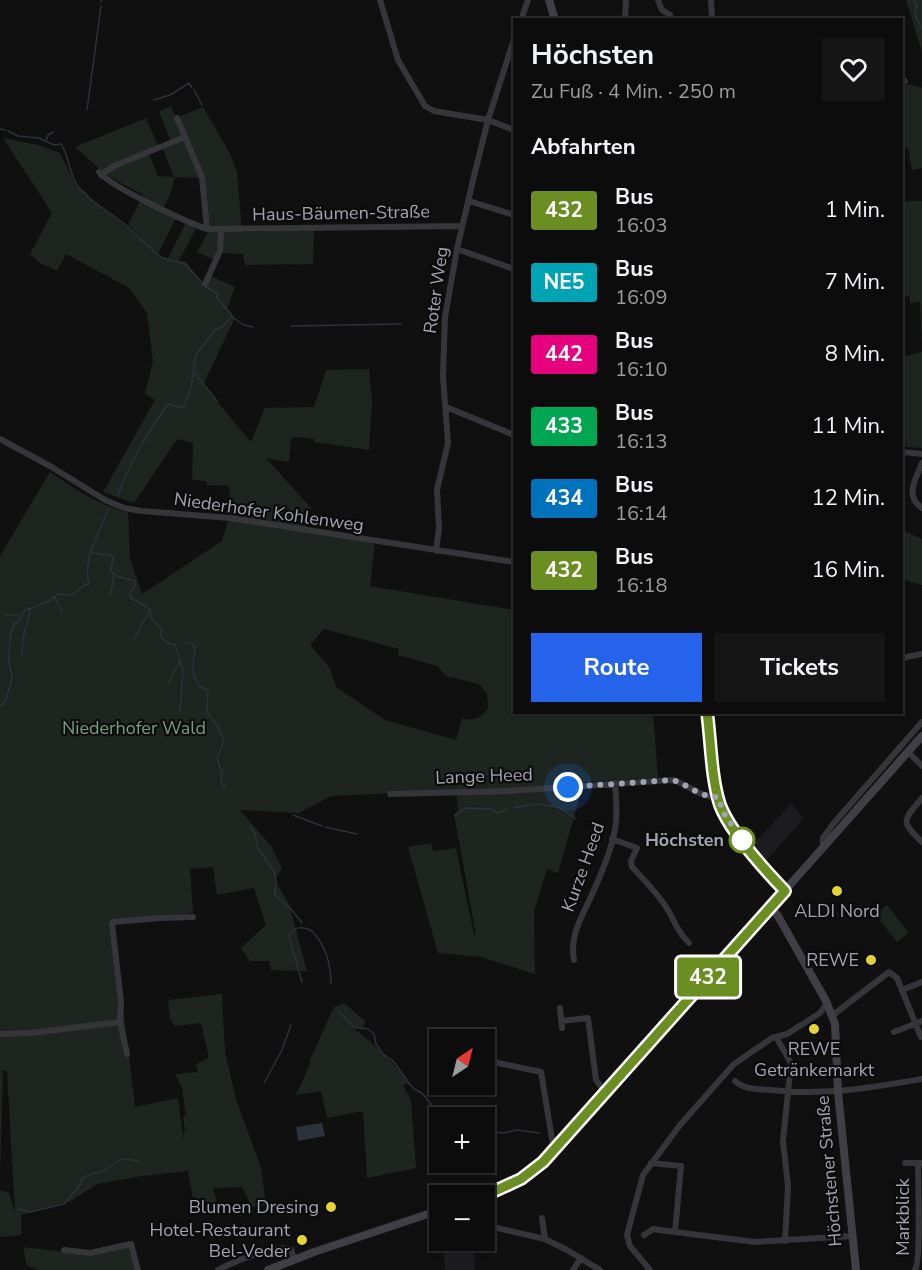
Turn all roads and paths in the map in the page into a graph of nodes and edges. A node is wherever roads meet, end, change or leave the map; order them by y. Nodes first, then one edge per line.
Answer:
1 (380, 0) edge
2 (528, 0) edge
3 (549, 0) edge
4 (626, 0) edge
5 (658, 0) edge
6 (711, 0) edge
7 (670, 15) dead end
8 (522, 18) edge
9 (554, 18) edge
10 (625, 18) edge
11 (712, 18) edge
12 (513, 42) edge
13 (177, 118) dead end
14 (488, 120) junction
15 (513, 130) edge
16 (185, 137) junction
17 (469, 201) junction
18 (513, 214) edge
19 (461, 226) junction
20 (207, 229) junction
21 (221, 230) junction
22 (457, 249) junction
23 (513, 269) edge
24 (206, 284) dead end
25 (446, 407) junction
26 (513, 435) edge
27 (0, 439) edge
28 (903, 452) edge
29 (922, 454) edge
30 (922, 463) edge
31 (922, 508) edge
32 (436, 551) junction
33 (513, 562) edge
34 (922, 654) edge
35 (903, 658) edge
36 (707, 714) edge
37 (922, 722) edge
38 (922, 736) edge
39 (908, 752) junction
40 (922, 766) edge
41 (615, 783) junction
42 (390, 794) dead end
43 (718, 797) junction
44 (922, 798) edge
45 (612, 839) junction
46 (922, 842) edge
47 (823, 847) junction
48 (785, 891) junction
49 (770, 906) junction
50 (193, 918) dead end
51 (689, 943) dead end
52 (574, 960) dead end
53 (922, 982) edge
54 (902, 990) junction
55 (827, 1003) junction
56 (560, 1008) dead end
57 (833, 1015) junction
58 (120, 1022) junction
59 (919, 1022) edge
60 (894, 1032) dead end
61 (0, 1034) edge
62 (776, 1037) junction
63 (921, 1037) edge
64 (127, 1054) dead end
65 (495, 1062) edge
66 (922, 1079) edge
67 (735, 1081) dead end
68 (605, 1092) junction
69 (789, 1092) junction
70 (838, 1092) junction
71 (554, 1151) junction
72 (651, 1163) junction
73 (905, 1163) dead end
74 (920, 1163) edge
75 (495, 1191) edge
76 (429, 1214) edge
77 (542, 1218) dead end
78 (495, 1228) edge
79 (675, 1232) junction
80 (644, 1235) dead end
81 (852, 1236) junction
82 (545, 1239) junction
83 (785, 1241) junction
84 (64, 1250) dead end
85 (581, 1258) junction
86 (294, 1260) junction
87 (277, 1268) edge
88 (138, 1270) edge
89 (218, 1270) edge
90 (268, 1270) edge
91 (573, 1270) edge
92 (600, 1270) edge
93 (650, 1270) edge
94 (856, 1270) edge
95 (915, 1270) edge

1 - 14 street
2 - 8 street
3 - 9 main road
4 - 10 street
5 - 7 street
6 - 11 street
12 - 14 street, Roter Weg
13 - 16 street
14 - 15 street
14 - 17 street, Roter Weg
16 - 20 street
16 - 20 street, Haus-Bäumen-Straße
17 - 18 street
17 - 19 street, Roter Weg
19 - 21 street, Haus-Bäumen-Straße
19 - 22 street, Roter Weg
20 - 21 street, Haus-Bäumen-Straße
21 - 24 street
22 - 23 street
22 - 25 street, Roter Weg
25 - 26 street
25 - 32 street, Roter Weg
27 - 32 street, Niederhofer Kohlenweg
28 - 29 street
30 - 31 street
32 - 33 street, Niederhofer Kohlenweg
34 - 35 street
36 - 43 main road
37 - 47 street
38 - 39 main road
39 - 40 street
39 - 47 main road
41 - 42 street, Lange Heed
41 - 43 street, Lange Heed
41 - 45 street, Kurze Heed
43 - 48 main road
44 - 46 street
45 - 51 street
45 - 52 street, Kurze Heed
47 - 48 main road
48 - 49 main road
49 - 55 main road, Höchstener Straße
49 - 68 main road
50 - 58 street
53 - 54 street
54 - 57 street
54 - 59 street
55 - 57 main road, Höchstener Straße
55 - 62 street
56 - 68 street
57 - 70 main road, Höchstener Straße
58 - 61 street
58 - 64 street
59 - 60 street
59 - 63 street
62 - 69 street
62 - 72 street
65 - 71 street
66 - 70 street
67 - 69 street
68 - 71 main road
69 - 70 street
69 - 83 street
70 - 81 main road, Höchstener Straße
71 - 75 main road
72 - 79 street
72 - 93 street
73 - 74 street, Markblick
74 - 95 street, Markblick
76 - 86 main road
77 - 82 street
78 - 82 street
79 - 80 street
79 - 83 street
81 - 83 street
81 - 94 main road, Höchstener Straße
82 - 85 street
84 - 88 street
85 - 91 street
85 - 92 street
86 - 87 main road
86 - 89 street
87 - 90 main road

